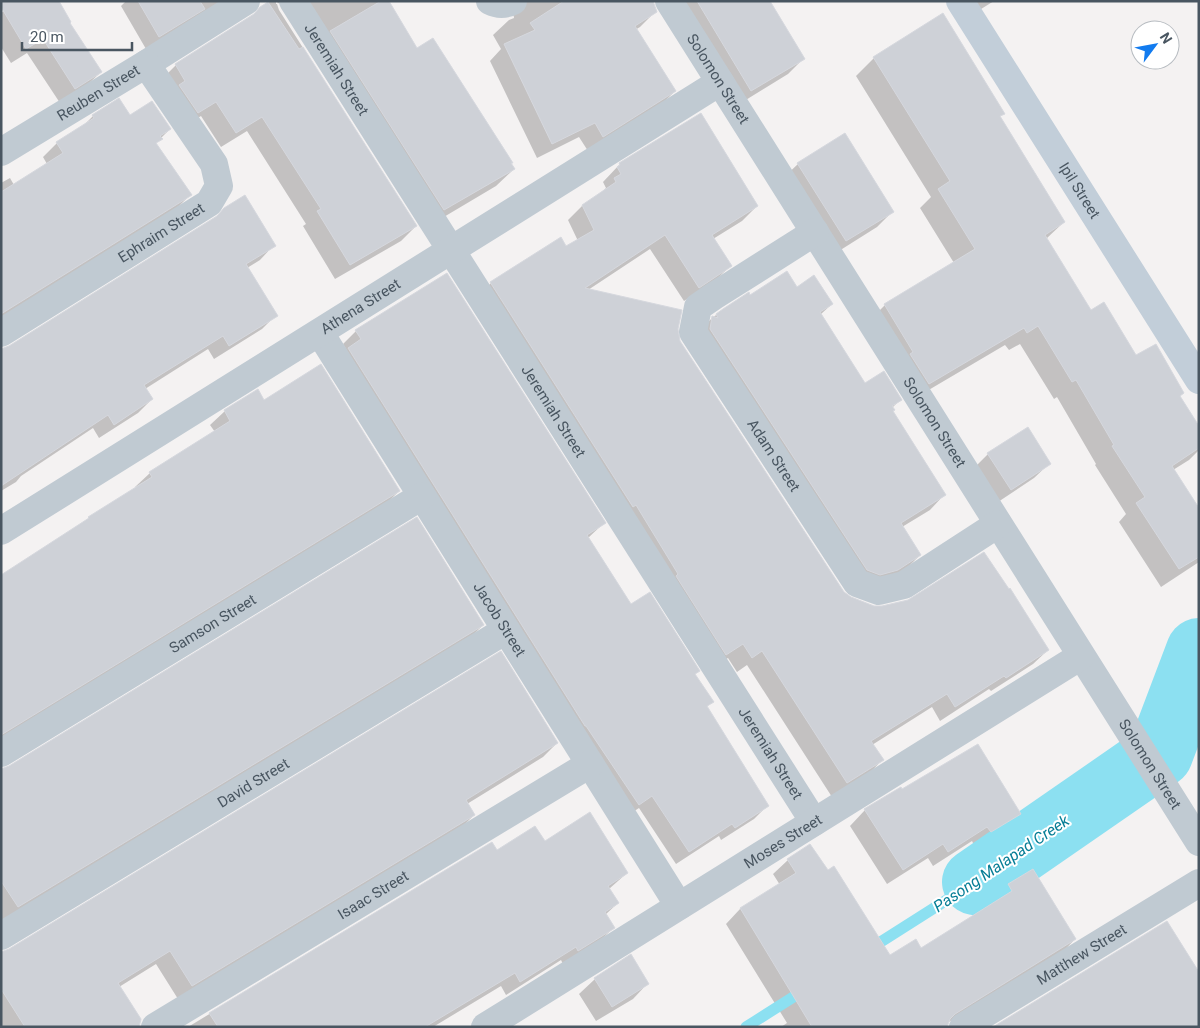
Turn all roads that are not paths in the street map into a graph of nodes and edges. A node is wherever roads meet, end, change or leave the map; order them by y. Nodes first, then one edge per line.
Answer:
1 (246, 1) edge
2 (293, 1) edge
3 (490, 1) edge
4 (513, 1) edge
5 (669, 1) edge
6 (960, 1) edge
7 (146, 64) junction
8 (720, 82) junction
9 (1, 152) edge
10 (815, 232) junction
11 (451, 251) junction
12 (320, 332) junction
13 (1, 333) edge
14 (1199, 380) edge
15 (422, 496) junction
16 (998, 524) junction
17 (1, 531) edge
18 (506, 630) junction
19 (1081, 656) junction
20 (1, 753) edge
21 (590, 764) junction
22 (814, 822) junction
23 (1199, 842) edge
24 (1199, 882) edge
25 (679, 906) junction
26 (1, 936) edge
27 (155, 1027) edge
28 (485, 1027) edge
29 (963, 1027) edge

1 - 7 street, Reuben Street
2 - 11 street, Jeremiah Street
3 - 4 street
5 - 8 street, Solomon Street
6 - 14 street, Ipil Street
7 - 9 street, Reuben Street
7 - 13 street, Ephraim Street
8 - 10 street, Solomon Street
8 - 11 street, Athena Street
10 - 16 street, Solomon Street
10 - 16 street, Adam Street
11 - 12 street, Athena Street
11 - 22 street, Jeremiah Street
12 - 15 street, Jacob Street
12 - 17 street, Athena Street
15 - 18 street, Jacob Street
15 - 20 street, Samson Street
16 - 19 street, Solomon Street
18 - 21 street, Jacob Street
18 - 26 street, David Street
19 - 22 street, Moses Street
19 - 23 street, Solomon Street
21 - 25 street, Jacob Street
21 - 27 street, Isaac Street
22 - 25 street, Moses Street
24 - 29 street, Matthew Street
25 - 28 street, Moses Street

